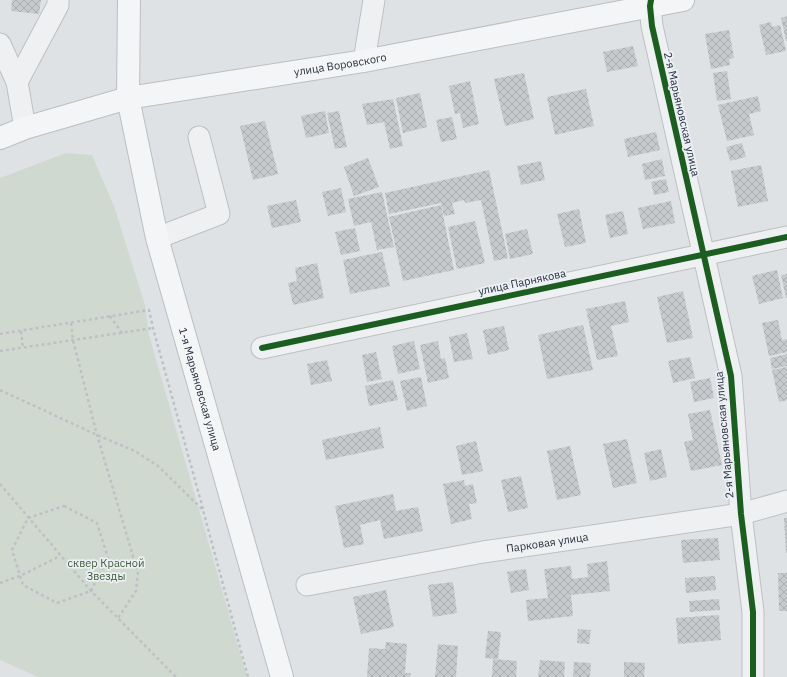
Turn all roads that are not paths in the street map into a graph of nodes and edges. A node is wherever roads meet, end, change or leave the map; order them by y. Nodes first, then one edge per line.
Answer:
1 (58, 0) edge
2 (129, 0) edge
3 (374, 0) edge
4 (682, 0) edge
5 (650, 3) edge
6 (620, 6) edge
7 (0, 44) edge
8 (364, 61) junction
9 (17, 82) junction
10 (128, 98) junction
11 (25, 128) junction
12 (199, 137) dead end
13 (0, 138) edge
14 (787, 237) edge
15 (157, 238) junction
16 (703, 254) junction
17 (262, 348) dead end
18 (787, 501) edge
19 (741, 514) junction
20 (307, 585) dead end
21 (282, 677) edge
22 (753, 677) edge

1 - 9 street
2 - 10 main road, 1-я Марьяновская улица
3 - 8 street
4 - 5 main road, улица Воровского
5 - 6 main road, улица Воровского
5 - 16 street, 2-я Марьяновская улица
6 - 8 main road, улица Воровского
7 - 9 street
8 - 10 main road, улица Воровского
9 - 11 street
10 - 11 main road, улица Воровского
10 - 15 main road, 1-я Марьяновская улица
11 - 13 main road, улица Воровского
12 - 15 street
14 - 16 street, улица Парнякова
15 - 21 main road, 1-я Марьяновская улица
16 - 17 street, улица Парнякова
16 - 19 street, 2-я Марьяновская улица
18 - 19 street, Парковая улица
19 - 20 street, Парковая улица
19 - 22 street, 2-я Марьяновская улица

